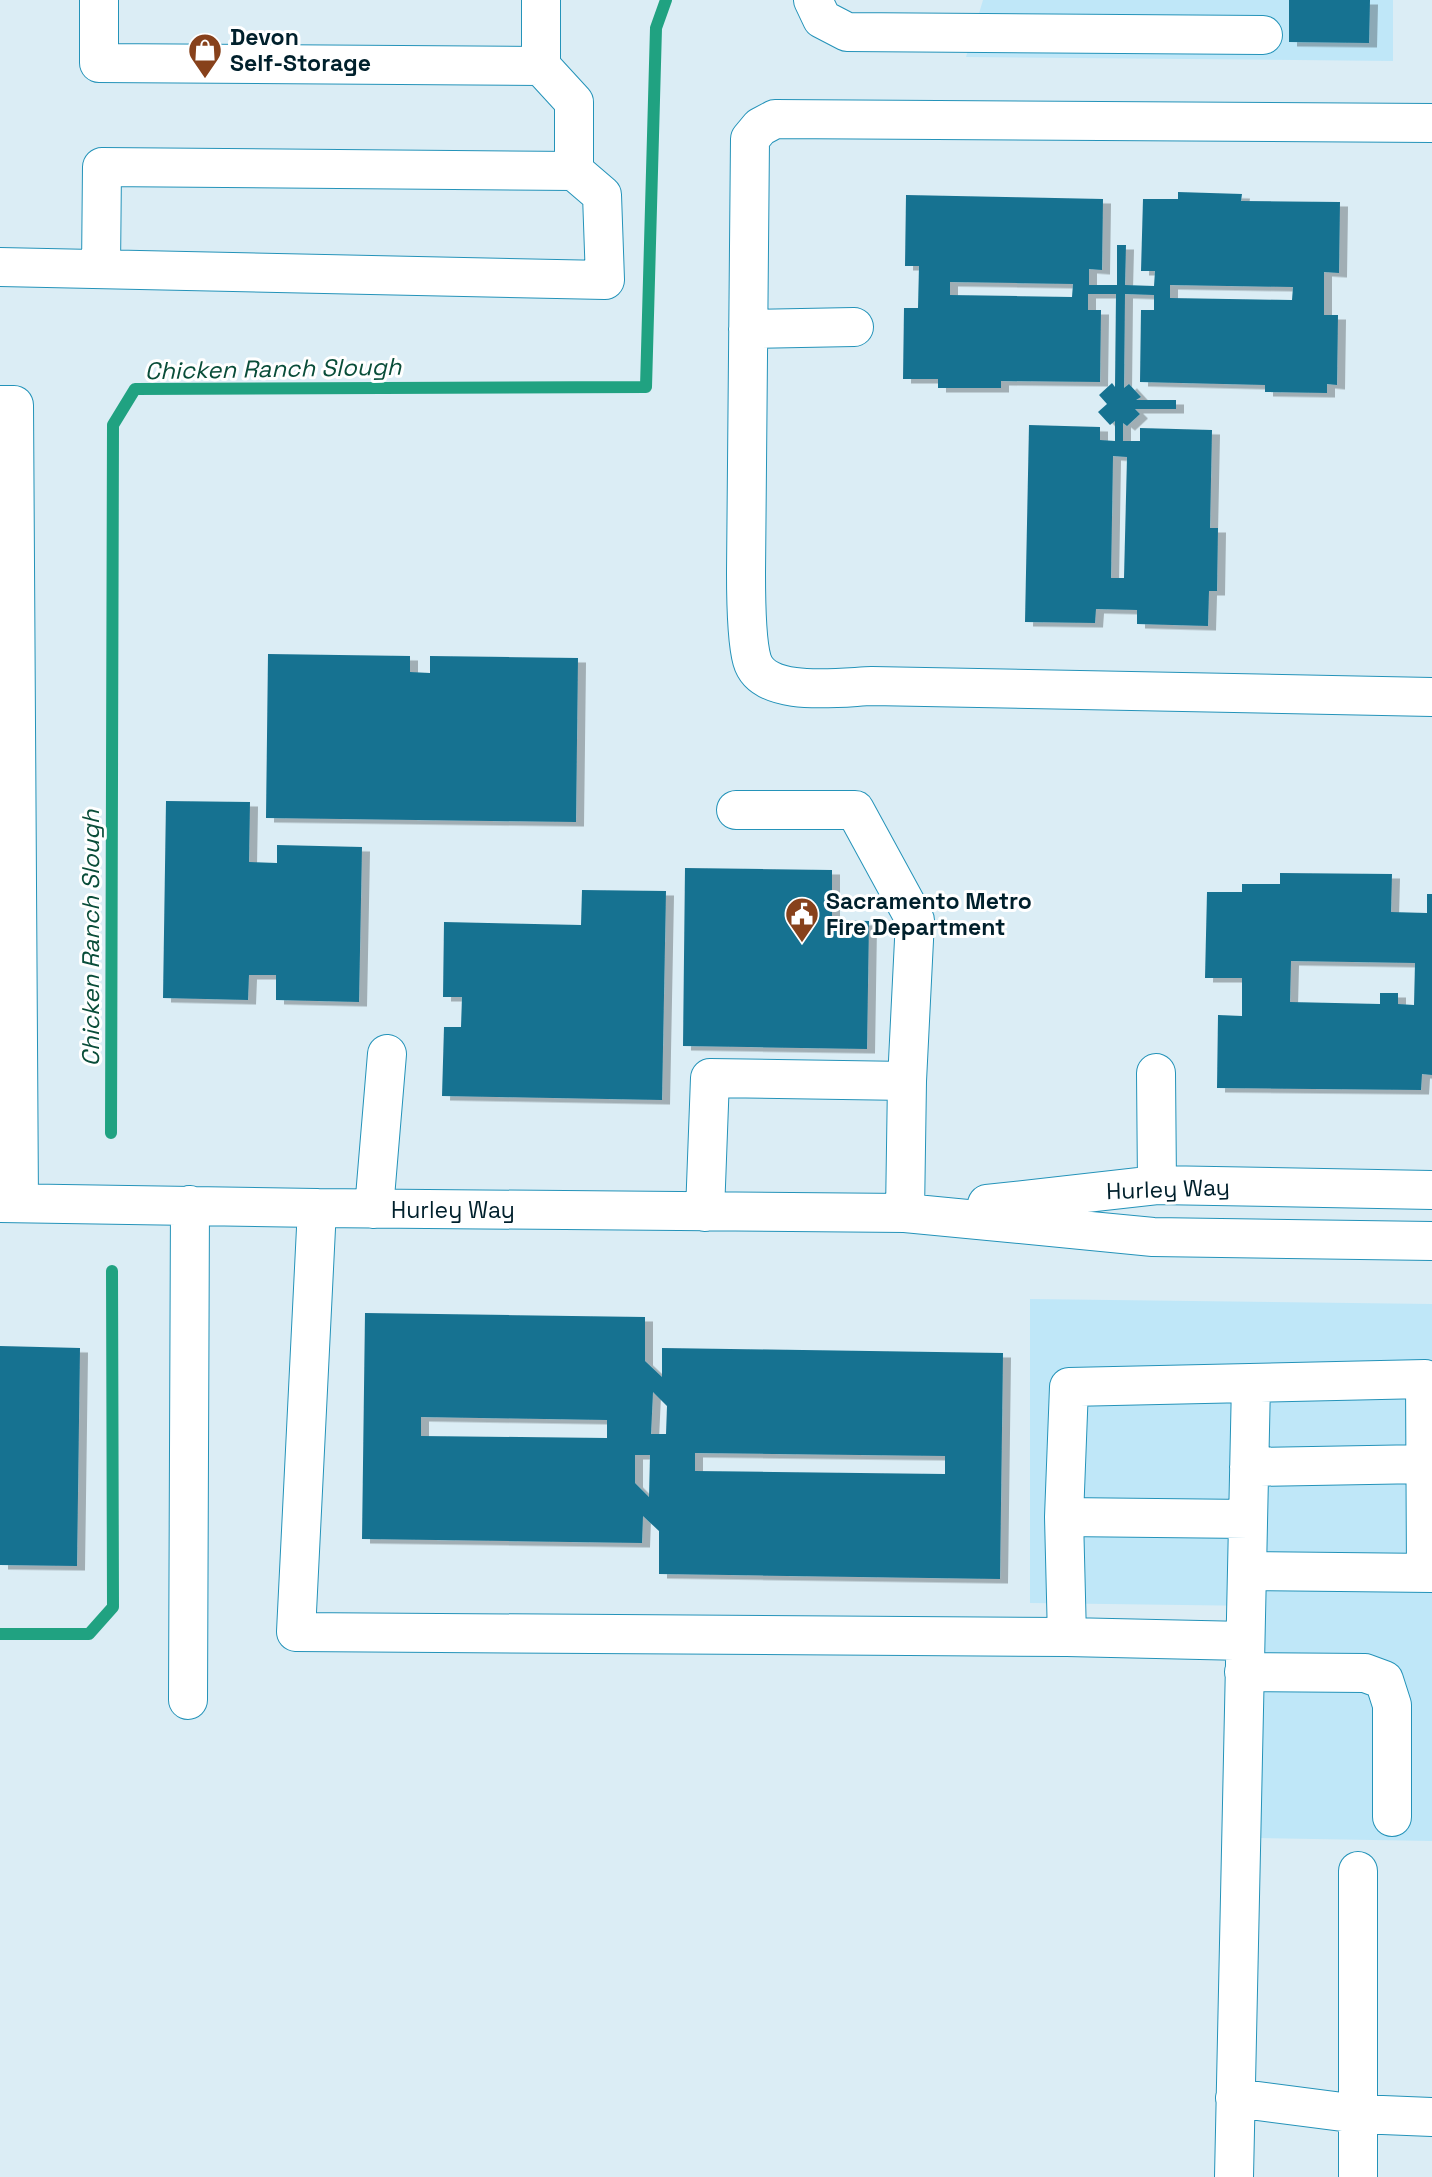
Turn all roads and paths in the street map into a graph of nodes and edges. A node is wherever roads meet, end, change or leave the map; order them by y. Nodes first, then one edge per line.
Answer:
1 (99, 0) edge
2 (541, 0) edge
3 (813, 0) edge
4 (1025, 17) edge
5 (1264, 35) dead end
6 (541, 66) junction
7 (1432, 123) edge
8 (574, 171) junction
9 (0, 267) edge
10 (101, 270) junction
11 (854, 327) dead end
12 (748, 329) junction
13 (0, 405) edge
14 (1432, 697) edge
15 (736, 810) dead end
16 (387, 1054) dead end
17 (1156, 1073) dead end
18 (907, 1082) junction
19 (1157, 1185) junction
20 (1432, 1190) edge
21 (10, 1203) edge
22 (190, 1205) junction
23 (317, 1208) junction
24 (374, 1209) junction
25 (705, 1212) junction
26 (905, 1213) junction
27 (1432, 1241) edge
28 (1251, 1383) junction
29 (1425, 1464) junction
30 (1250, 1467) junction
31 (1064, 1517) junction
32 (1248, 1519) junction
33 (1247, 1571) junction
34 (1429, 1573) edge
35 (1067, 1637) junction
36 (1245, 1656) junction
37 (188, 1700) dead end
38 (1392, 1817) dead end
39 (1358, 1871) dead end
40 (1236, 2098) junction
41 (1358, 2114) junction
42 (1432, 2117) edge
43 (1234, 2177) edge
44 (1358, 2177) edge

1 - 6 street
2 - 6 street
3 - 4 street
4 - 5 street
6 - 8 street
7 - 12 street
8 - 10 street
8 - 10 street
9 - 10 street
11 - 12 street
12 - 14 street
13 - 21 street
15 - 18 street
16 - 24 street
17 - 19 street
18 - 25 street
18 - 26 street
19 - 20 street, Hurley Way
19 - 26 street, Hurley Way
21 - 22 street, Hurley Way
22 - 23 street, Hurley Way
22 - 37 street
23 - 24 street, Hurley Way
23 - 35 street
24 - 25 street, Hurley Way
25 - 26 street, Hurley Way
26 - 27 street, Hurley Way
28 - 29 street
28 - 30 street
28 - 31 street
29 - 30 street
29 - 34 street
30 - 32 street
31 - 32 street
31 - 35 street
32 - 33 street
33 - 34 street
33 - 36 street
35 - 36 street
36 - 38 street
36 - 40 street
39 - 41 street
40 - 41 street
40 - 43 street
41 - 42 street
41 - 44 street

